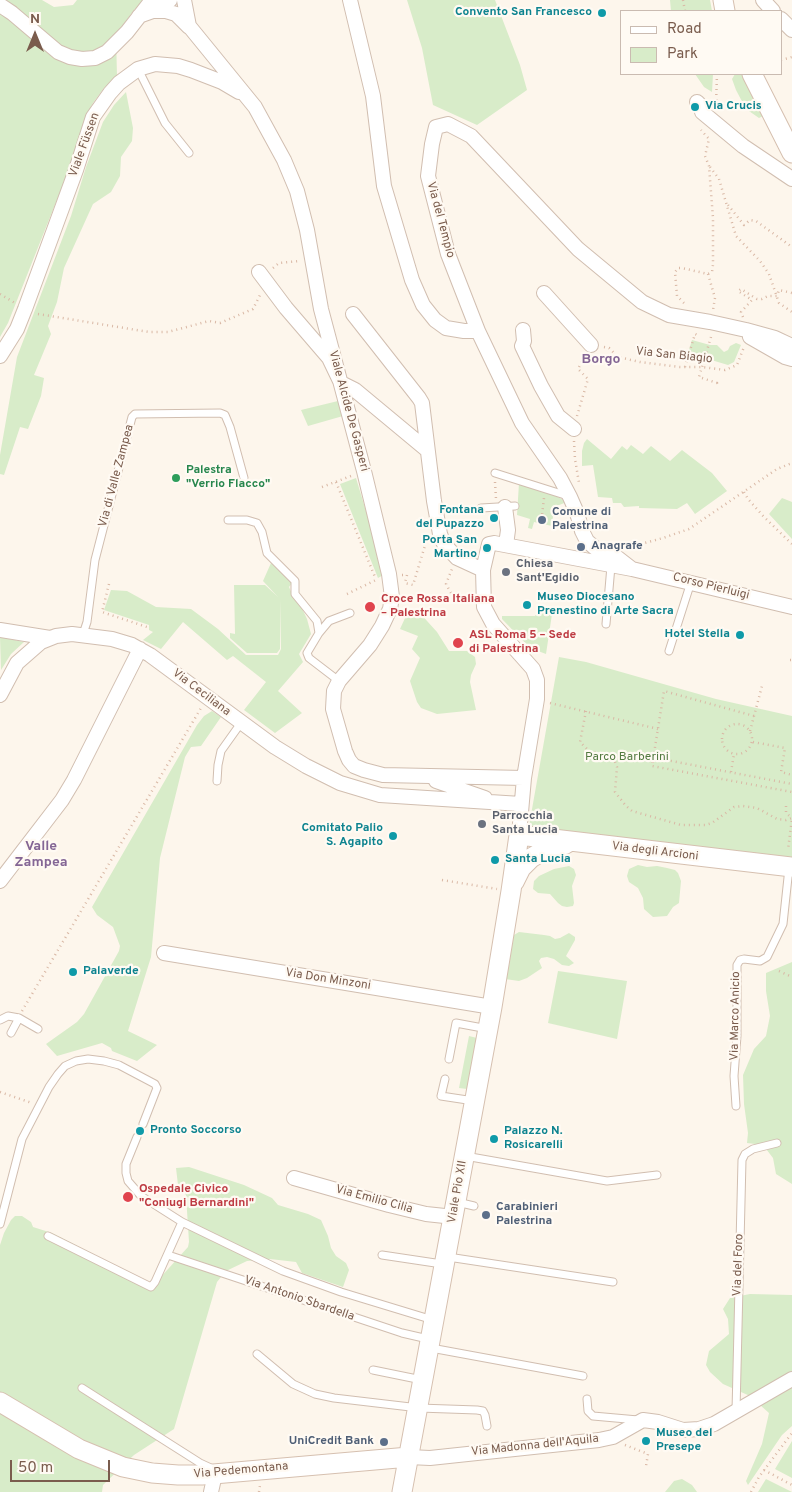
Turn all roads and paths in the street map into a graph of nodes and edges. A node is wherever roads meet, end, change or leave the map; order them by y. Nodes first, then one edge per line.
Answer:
1 (152, 0) edge
2 (170, 0) edge
3 (184, 0) edge
4 (350, 0) edge
5 (763, 0) edge
6 (0, 5) edge
7 (773, 10) edge
8 (138, 16) junction
9 (782, 20) edge
10 (792, 30) edge
11 (196, 36) junction
12 (138, 69) junction
13 (717, 75) edge
14 (753, 75) edge
15 (697, 102) dead end
16 (255, 107) junction
17 (715, 122) junction
18 (696, 125) dead end
19 (188, 152) dead end
20 (792, 153) edge
21 (709, 166) junction
22 (792, 179) edge
23 (726, 203) junction
24 (792, 247) edge
25 (312, 259) junction
26 (708, 274) junction
27 (263, 276) junction
28 (544, 293) dead end
29 (792, 293) edge
30 (0, 294) edge
31 (777, 296) junction
32 (686, 304) dead end
33 (25, 309) junction
34 (708, 309) dead end
35 (792, 312) edge
36 (352, 314) dead end
37 (523, 330) dead end
38 (478, 331) junction
39 (742, 334) junction
40 (711, 337) dead end
41 (693, 339) dead end
42 (591, 345) joint
43 (792, 346) edge
44 (0, 358) edge
45 (792, 359) edge
46 (702, 367) junction
47 (685, 368) junction
48 (341, 383) junction
49 (716, 384) dead end
50 (574, 429) dead end
51 (426, 449) junction
52 (792, 463) edge
53 (495, 473) dead end
54 (356, 474) dead end
55 (244, 478) dead end
56 (336, 482) junction
57 (322, 487) dead end
58 (545, 489) junction
59 (744, 492) junction
60 (570, 497) junction
61 (510, 506) joint
62 (482, 508) dead end
63 (228, 520) dead end
64 (541, 524) dead end
65 (434, 536) junction
66 (792, 544) edge
67 (506, 545) junction
68 (610, 559) junction
69 (632, 569) joint
70 (483, 570) junction
71 (389, 574) junction
72 (376, 580) junction
73 (691, 582) junction
74 (109, 584) dead end
75 (446, 584) dead end
76 (413, 585) dead end
77 (450, 593) dead end
78 (347, 594) dead end
79 (792, 607) edge
80 (350, 613) dead end
81 (606, 624) dead end
82 (0, 630) edge
83 (146, 630) dead end
84 (319, 633) junction
85 (83, 634) junction
86 (50, 638) junction
87 (140, 649) junction
88 (669, 651) dead end
89 (339, 681) junction
90 (762, 686) dead end
91 (0, 695) edge
92 (207, 698) junction
93 (537, 700) junction
94 (586, 711) junction
95 (754, 716) junction
96 (242, 723) junction
97 (658, 729) junction
98 (750, 731) junction
99 (752, 742) junction
100 (734, 754) junction
101 (661, 759) dead end
102 (731, 772) junction
103 (792, 775) edge
104 (421, 776) junction
105 (492, 777) junction
106 (524, 778) junction
107 (217, 781) dead end
108 (792, 784) edge
109 (459, 788) junction
110 (792, 792) edge
111 (419, 798) junction
112 (498, 803) junction
113 (521, 804) junction
114 (786, 806) dead end
115 (792, 818) edge
116 (519, 835) junction
117 (587, 844) junction
118 (789, 864) edge
119 (442, 880) dead end
120 (0, 881) edge
121 (511, 891) junction
122 (164, 953) dead end
123 (779, 971) dead end
124 (792, 977) edge
125 (492, 1007) junction
126 (18, 1018) junction
127 (0, 1020) edge
128 (38, 1029) dead end
129 (488, 1029) junction
130 (11, 1033) dead end
131 (449, 1059) dead end
132 (445, 1079) dead end
133 (0, 1092) edge
134 (475, 1101) junction
135 (39, 1105) junction
136 (736, 1106) dead end
137 (142, 1124) dead end
138 (137, 1138) dead end
139 (778, 1144) dead end
140 (465, 1156) junction
141 (658, 1175) dead end
142 (294, 1178) dead end
143 (462, 1208) junction
144 (182, 1222) junction
145 (0, 1224) edge
146 (48, 1236) dead end
147 (168, 1255) junction
148 (382, 1255) dead end
149 (446, 1261) junction
150 (613, 1282) dead end
151 (435, 1321) junction
152 (430, 1344) junction
153 (257, 1354) dead end
154 (373, 1370) dead end
155 (583, 1376) dead end
156 (792, 1379) edge
157 (424, 1380) junction
158 (82, 1388) dead end
159 (587, 1399) dead end
160 (0, 1402) edge
161 (419, 1408) junction
162 (736, 1411) junction
163 (646, 1420) junction
164 (487, 1426) dead end
165 (792, 1433) edge
166 (632, 1447) dead end
167 (410, 1457) junction
168 (646, 1466) dead end
169 (764, 1470) junction
170 (218, 1480) edge
171 (792, 1485) edge
172 (402, 1492) edge
173 (751, 1492) edge

1 - 8 street
2 - 8 street
3 - 11 street, Viale Alcide De Gasperi
4 - 38 street
5 - 7 street
6 - 8 street
8 - 11 street
9 - 10 street
11 - 16 street, Viale Alcide De Gasperi
12 - 16 street, Viale Füssen
12 - 19 lane
12 - 33 street, Viale Füssen
13 - 17 path
14 - 20 street
15 - 17 street
16 - 25 street, Viale Alcide De Gasperi
17 - 22 street
18 - 21 path
21 - 23 path
21 - 26 path
23 - 24 path
23 - 31 path
25 - 27 path
25 - 48 street, Viale Alcide De Gasperi
26 - 32 path
26 - 34 path
27 - 33 path
27 - 48 street
28 - 42 street
29 - 31 path
30 - 33 path
31 - 35 path
31 - 39 path
33 - 44 street, Viale Füssen
36 - 51 street
37 - 50 street
38 - 39 street, Via del Tempio
38 - 60 street, Via del Tempio
39 - 43 street, Via del Tempio
39 - 45 street
39 - 46 path, Via San Biagio
40 - 46 path
41 - 47 path
42 - 47 path, Via San Biagio
46 - 47 path, Via San Biagio
46 - 49 path
48 - 51 street
48 - 71 street, Viale Alcide De Gasperi
51 - 65 street
52 - 59 path
53 - 58 lane
54 - 56 path
55 - 85 lane, Via di Valle Zampea
56 - 57 path
56 - 72 path
58 - 60 lane
58 - 64 path
59 - 66 path
59 - 68 path
60 - 68 street, Via del Tempio
61 - 62 lane
61 - 67 street
63 - 84 lane
65 - 70 street
65 - 76 path
67 - 68 street
67 - 70 street
68 - 69 street, Via del Tempio
68 - 81 lane
69 - 73 street, Corso Pierluigi
70 - 93 street
71 - 72 path
71 - 89 street, Viale Alcide De Gasperi
72 - 78 path
73 - 79 street, Corso Pierluigi
73 - 88 lane
74 - 83 path
75 - 77 path
80 - 84 lane
82 - 86 street
84 - 89 lane
85 - 86 street, Via Ceciliana
85 - 87 street, Via Ceciliana
86 - 91 street, Via Ceciliana
87 - 92 street, Via Ceciliana
87 - 120 street
89 - 104 street, Viale Alcide De Gasperi
90 - 95 path
92 - 96 street, Via Ceciliana
92 - 126 path
93 - 94 path
93 - 106 street
94 - 97 path
94 - 115 path
95 - 97 path
95 - 98 path
96 - 107 lane
96 - 111 street, Via Ceciliana
97 - 110 path
98 - 99 path
98 - 100 path
99 - 100 path
99 - 103 path
100 - 102 path
101 - 102 path
102 - 108 path
104 - 105 street
104 - 109 street
105 - 106 street
105 - 109 street
106 - 113 street
109 - 111 street
109 - 112 street
111 - 112 street, Via Ceciliana
112 - 113 street, Via Ceciliana
113 - 116 street
114 - 115 path
115 - 118 path
116 - 117 street, Via degli Arcioni
116 - 121 street, Viale Pio XII
117 - 118 street, Via degli Arcioni
117 - 121 street, Viale Pio XII
118 - 136 lane, Via Marco Anicio
119 - 121 path
121 - 125 street, Viale Pio XII
122 - 125 street, Via Don Minzoni
123 - 124 path
125 - 129 street, Viale Pio XII
126 - 127 lane
126 - 128 lane
126 - 130 lane
129 - 131 lane
129 - 134 street, Viale Pio XII
132 - 134 lane
133 - 135 path
134 - 140 street, Viale Pio XII
135 - 137 lane
135 - 145 lane
138 - 144 lane
139 - 162 lane, Via del Foro
140 - 141 lane
140 - 143 street, Viale Pio XII
142 - 143 street, Via Emilio Cilia
143 - 149 street, Viale Pio XII
144 - 147 lane
144 - 151 lane
146 - 147 lane
147 - 152 lane, Via Antonio Sbardella
148 - 149 lane
149 - 150 lane
149 - 151 street, Viale Pio XII
151 - 152 street, Viale Pio XII
152 - 155 lane, Via Antonio Sbardella
152 - 157 street, Viale Pio XII
153 - 161 lane
154 - 157 lane
156 - 162 street
157 - 161 street, Viale Pio XII
158 - 170 lane
159 - 163 lane
160 - 170 street, Via Pedemontana
161 - 164 lane
161 - 167 street, Viale Pio XII
162 - 163 street
163 - 167 street, Via Madonna dell'Aquila
165 - 169 path
166 - 168 path
167 - 170 street, Via Pedemontana
167 - 172 street, Viale Pio XII
169 - 171 path
169 - 173 path

